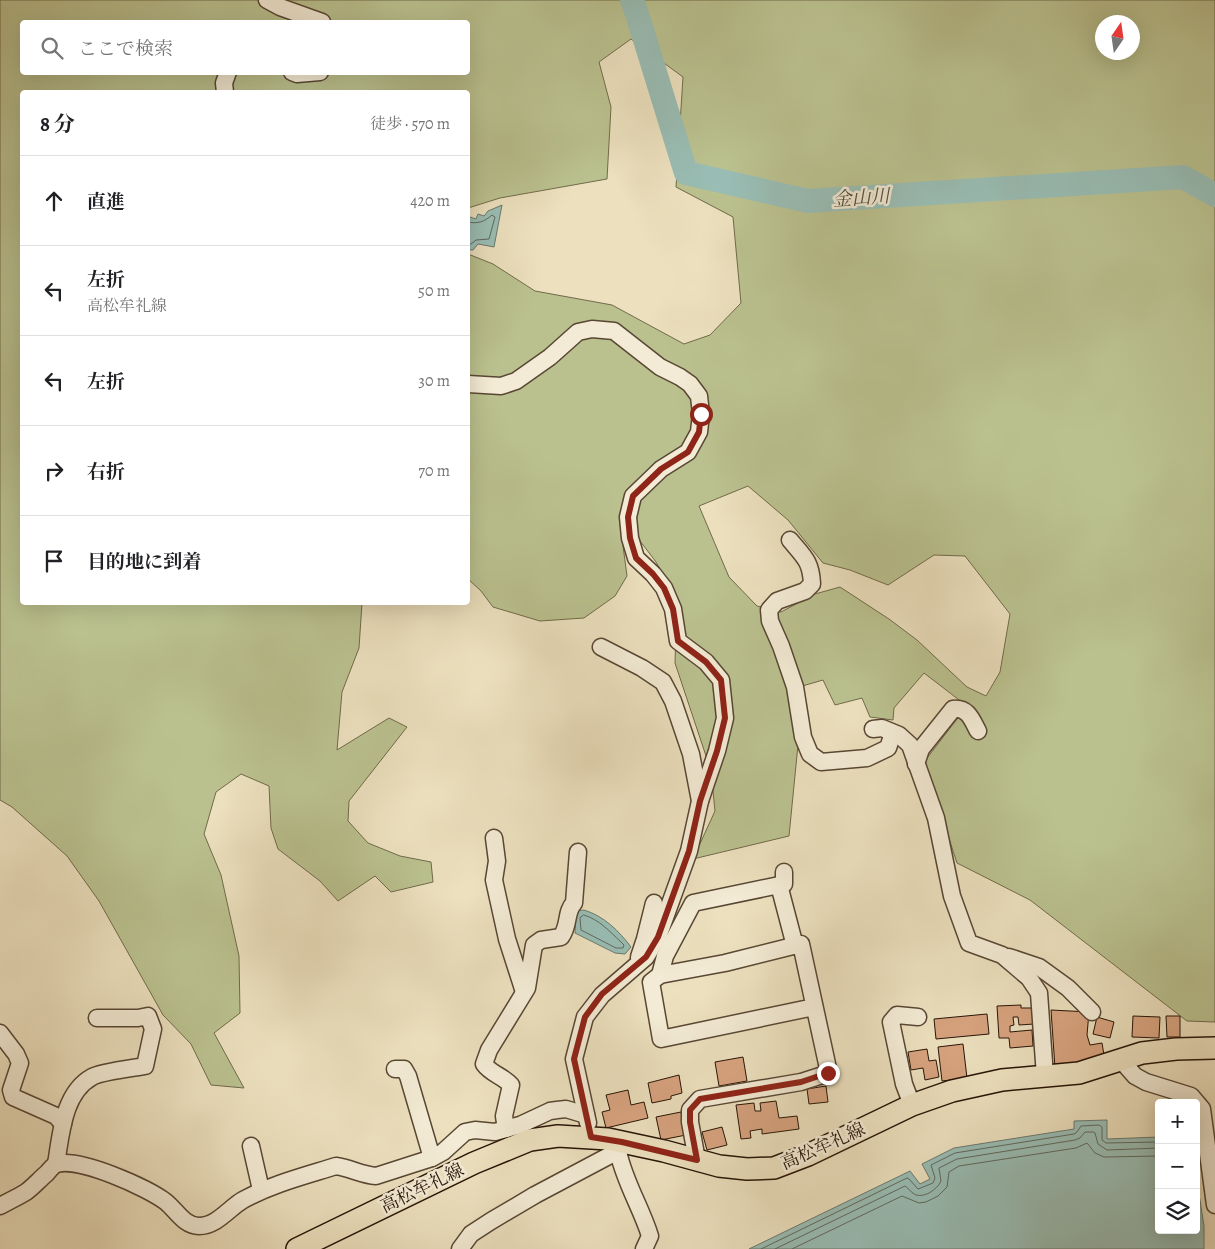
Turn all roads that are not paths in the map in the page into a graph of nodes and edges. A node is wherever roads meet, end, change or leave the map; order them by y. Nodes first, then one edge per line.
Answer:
1 (267, 0) edge
2 (316, 20) edge
3 (227, 75) edge
4 (225, 90) edge
5 (470, 384) edge
6 (790, 540) dead end
7 (601, 647) dead end
8 (874, 730) dead end
9 (978, 731) dead end
10 (893, 733) junction
11 (916, 764) junction
12 (700, 801) junction
13 (494, 838) dead end
14 (578, 852) dead end
15 (654, 902) dead end
16 (795, 946) junction
17 (1002, 955) junction
18 (635, 966) junction
19 (660, 975) junction
20 (524, 992) junction
21 (814, 1007) junction
22 (1092, 1012) dead end
23 (918, 1016) dead end
24 (97, 1018) dead end
25 (0, 1033) edge
26 (1215, 1048) edge
27 (1121, 1060) junction
28 (395, 1069) dead end
29 (1046, 1076) junction
30 (912, 1104) junction
31 (586, 1115) junction
32 (63, 1124) junction
33 (506, 1129) junction
34 (591, 1137) junction
35 (251, 1146) dead end
36 (620, 1146) junction
37 (432, 1158) junction
38 (697, 1160) junction
39 (56, 1164) junction
40 (261, 1190) junction
41 (1215, 1205) edge
42 (0, 1206) edge
43 (297, 1249) edge
44 (460, 1249) edge
45 (644, 1249) edge

1 - 2 street
3 - 4 street
5 - 12 street
6 - 10 street
7 - 12 street
8 - 10 street
9 - 11 street
10 - 11 street
11 - 17 street
12 - 18 street
13 - 20 street
14 - 20 street
15 - 18 street
16 - 19 street
16 - 19 street
16 - 21 street
17 - 22 street
17 - 29 street
18 - 31 street
19 - 21 street
20 - 33 street
21 - 38 street
23 - 30 street
24 - 32 street
25 - 32 street
26 - 27 main road, 高松牟礼線
27 - 29 main road, 高松牟礼線
27 - 41 street
28 - 37 street
29 - 30 main road, 高松牟礼線
30 - 38 main road, 高松牟礼線
31 - 33 street
31 - 34 street
32 - 39 street
33 - 37 street
34 - 36 main road, 高松牟礼線
34 - 43 main road, 高松牟礼線
35 - 40 street
36 - 38 main road, 高松牟礼線
36 - 44 street
36 - 45 street
37 - 40 street
39 - 40 street
39 - 42 street

